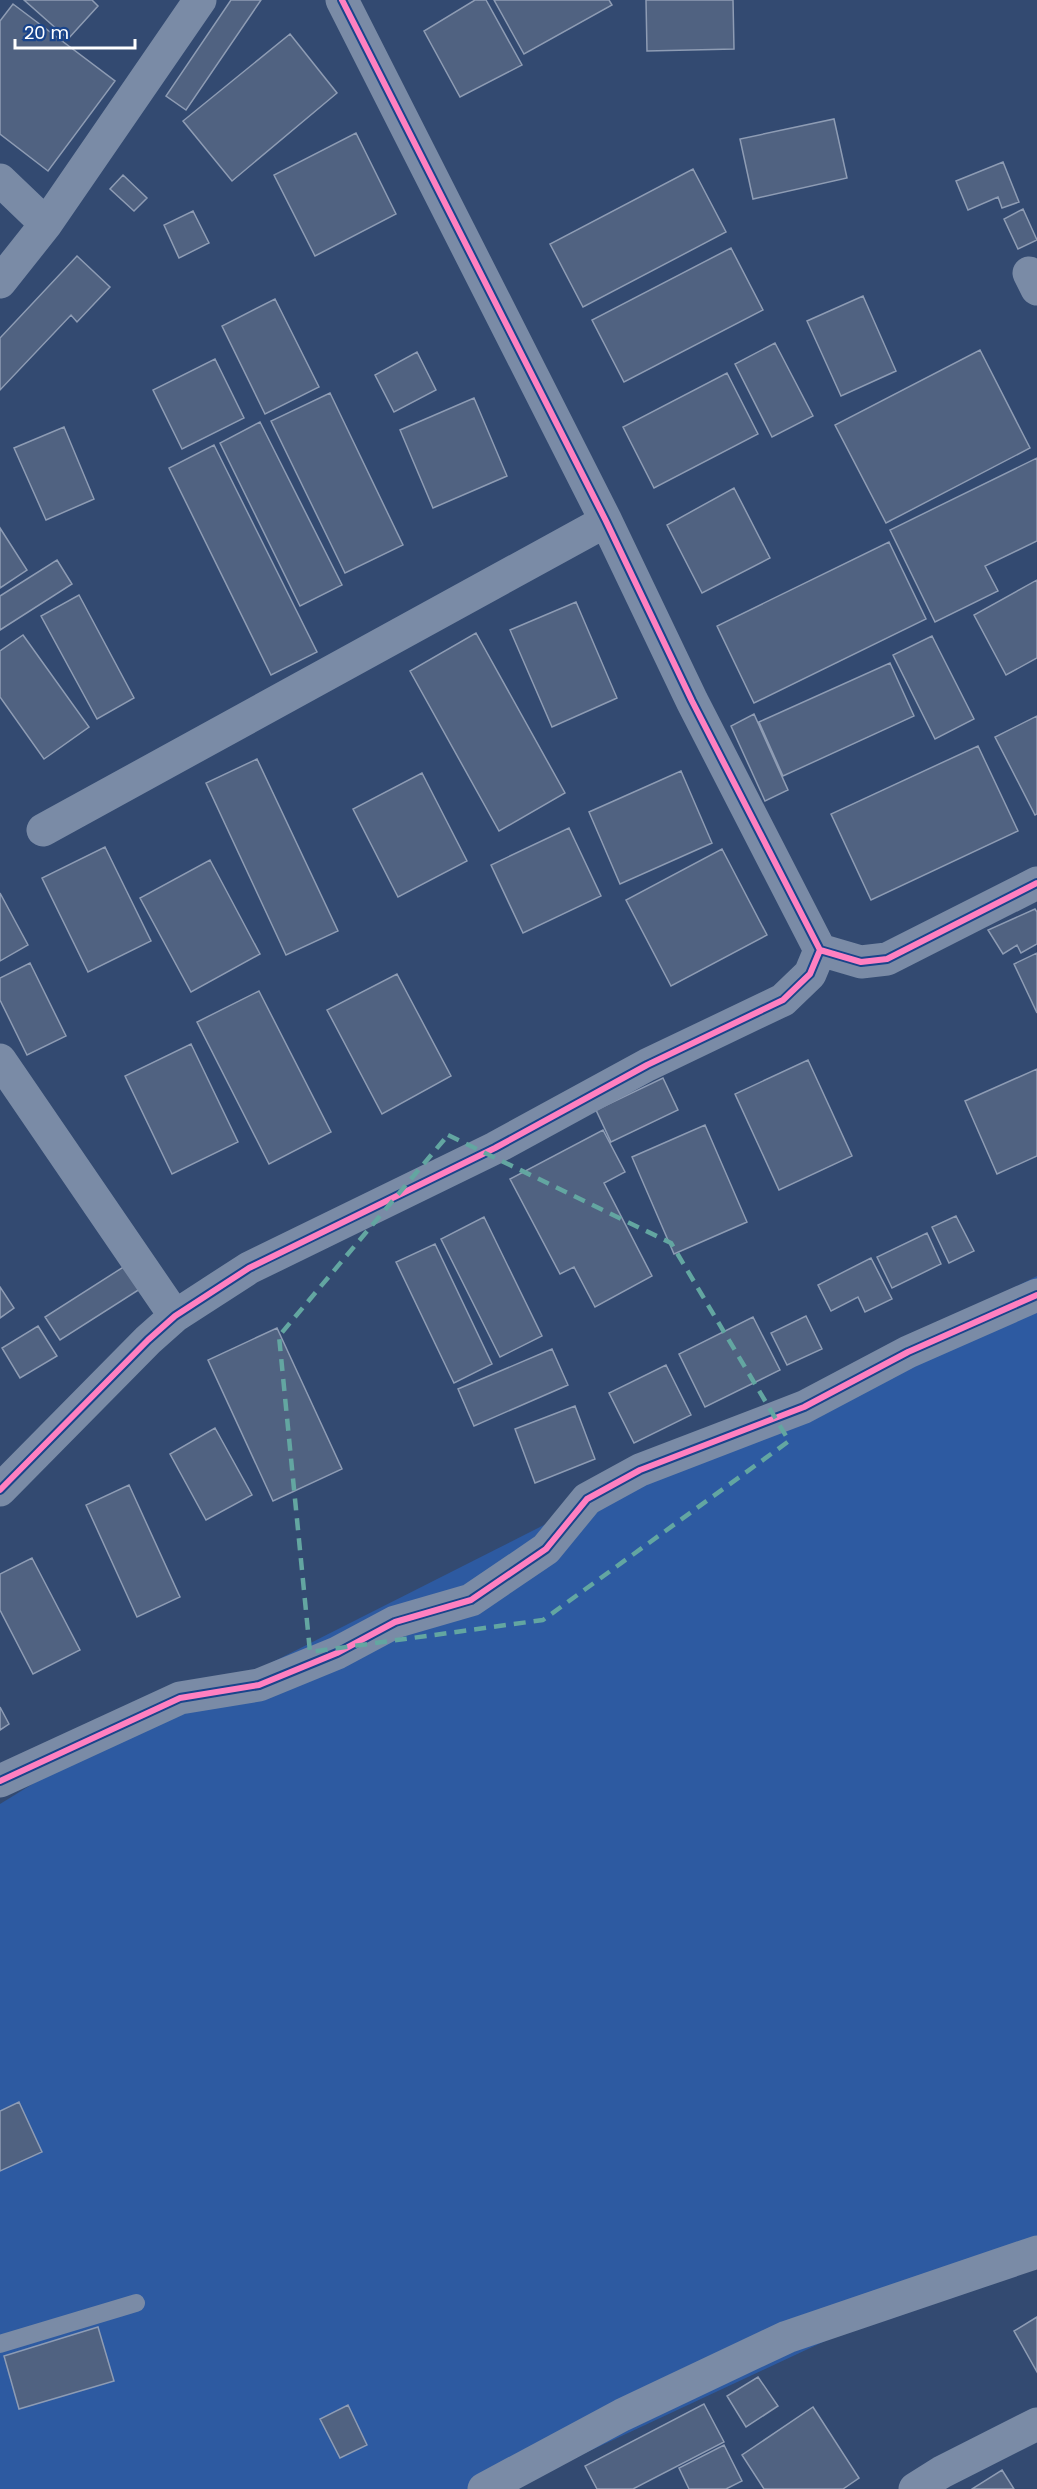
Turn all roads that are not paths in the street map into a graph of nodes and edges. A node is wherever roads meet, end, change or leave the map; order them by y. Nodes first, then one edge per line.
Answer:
1 (200, 0) edge
2 (342, 0) edge
3 (0, 180) edge
4 (46, 224) junction
5 (0, 282) edge
6 (606, 521) junction
7 (43, 830) dead end
8 (1037, 883) edge
9 (820, 950) junction
10 (0, 1060) edge
11 (1037, 1295) edge
12 (175, 1316) junction
13 (0, 1490) edge
14 (0, 1781) edge
15 (1037, 2252) edge
16 (136, 2303) dead end
17 (0, 2344) edge
18 (1037, 2424) edge
19 (495, 2487) edge
20 (915, 2489) edge

1 - 4 street
2 - 6 street
3 - 4 street
4 - 5 street
6 - 7 street
6 - 9 street
8 - 9 street
9 - 12 street
10 - 12 street
11 - 14 street
12 - 13 street
15 - 19 street
16 - 17 lane
18 - 20 street

